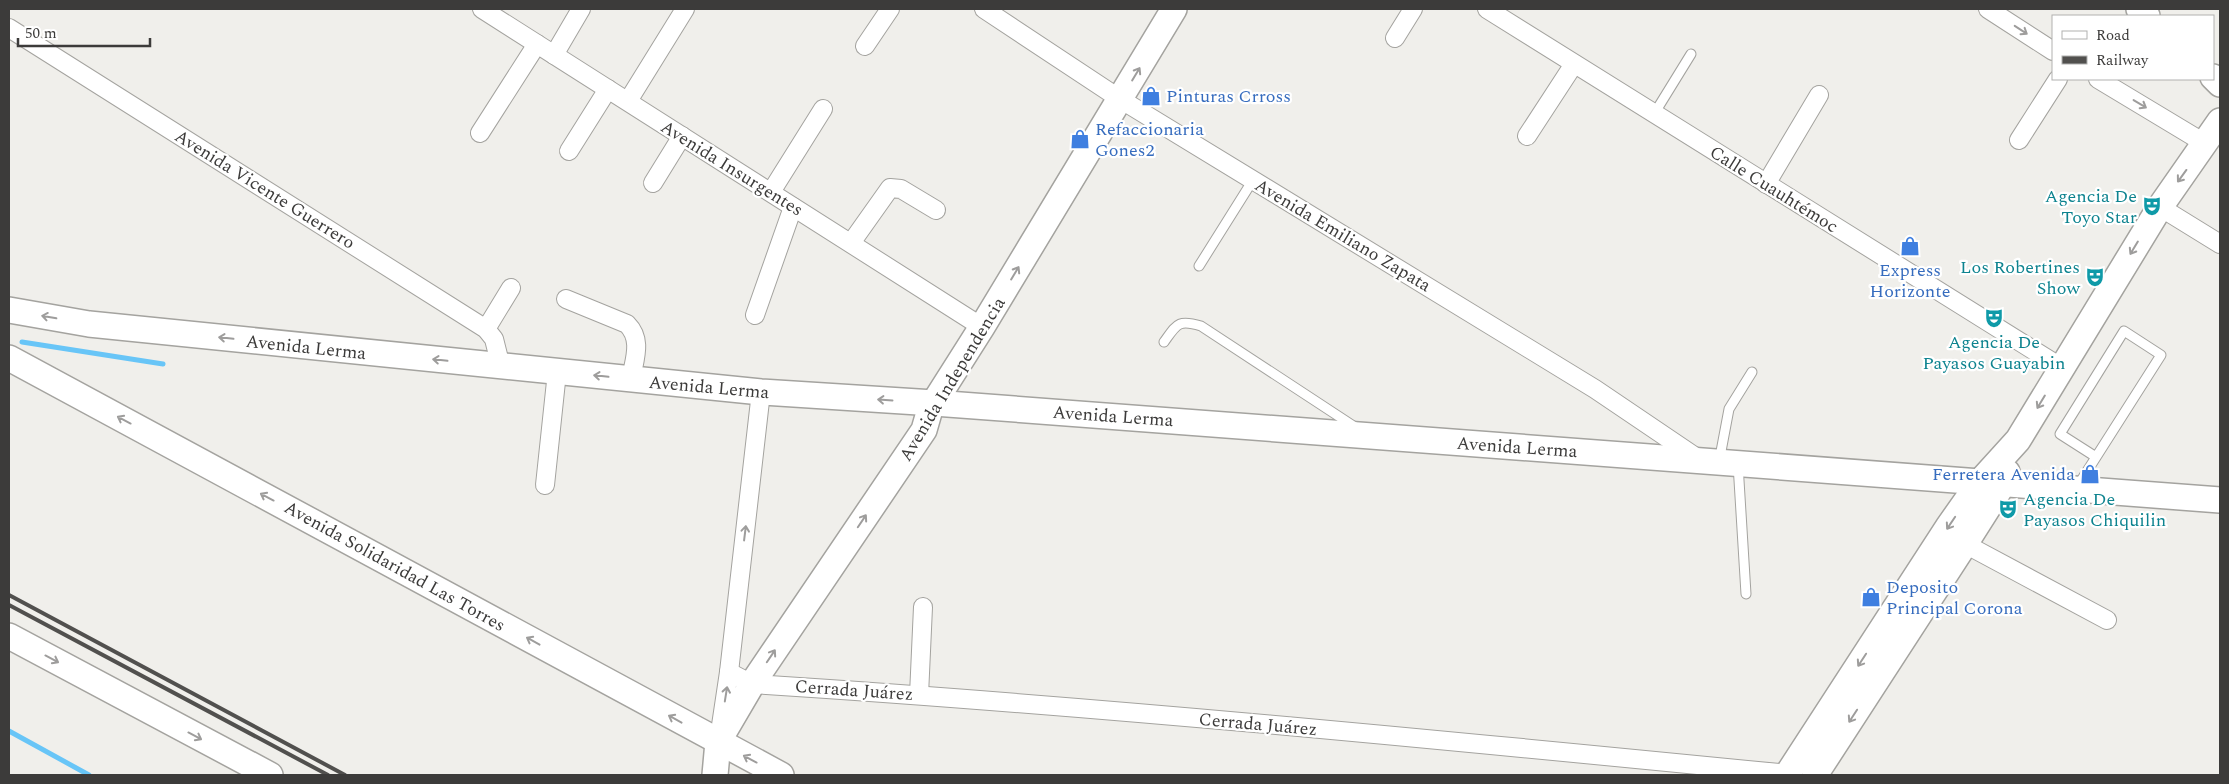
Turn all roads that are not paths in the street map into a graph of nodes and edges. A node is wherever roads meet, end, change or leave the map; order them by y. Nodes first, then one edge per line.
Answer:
1 (482, 9) edge
2 (581, 9) edge
3 (685, 9) edge
4 (890, 9) edge
5 (984, 9) edge
6 (1174, 9) edge
7 (1413, 9) edge
8 (1487, 9) edge
9 (1988, 9) edge
10 (9, 28) edge
11 (1395, 38) dead end
12 (537, 44) junction
13 (865, 46) dead end
14 (2052, 50) edge
15 (554, 54) junction
16 (1691, 54) dead end
17 (1574, 64) junction
18 (2057, 80) edge
19 (2100, 80) edge
20 (608, 89) junction
21 (1819, 95) dead end
22 (1120, 99) junction
23 (628, 101) junction
24 (823, 110) dead end
25 (1654, 114) junction
26 (2220, 121) edge
27 (480, 133) dead end
28 (682, 136) junction
29 (1527, 136) dead end
30 (2019, 140) dead end
31 (2206, 144) junction
32 (569, 150) dead end
33 (1253, 180) junction
34 (653, 183) dead end
35 (1766, 184) junction
36 (771, 192) junction
37 (793, 206) junction
38 (2160, 207) junction
39 (936, 210) dead end
40 (851, 243) junction
41 (2220, 244) edge
42 (1199, 266) dead end
43 (511, 288) dead end
44 (566, 299) dead end
45 (9, 310) edge
46 (755, 315) dead end
47 (982, 327) junction
48 (486, 328) junction
49 (1164, 342) dead end
50 (9, 358) edge
51 (500, 366) junction
52 (2062, 368) junction
53 (557, 372) junction
54 (1752, 372) dead end
55 (631, 379) junction
56 (760, 402) junction
57 (929, 414) junction
58 (1368, 436) junction
59 (2018, 440) junction
60 (2096, 457) junction
61 (1719, 462) junction
62 (1978, 483) junction
63 (2003, 484) junction
64 (545, 485) dead end
65 (2076, 490) junction
66 (2220, 500) edge
67 (1965, 544) junction
68 (1746, 594) dead end
69 (923, 607) dead end
70 (2106, 620) dead end
71 (9, 636) edge
72 (729, 672) junction
73 (752, 684) junction
74 (919, 694) junction
75 (718, 742) junction
76 (1788, 774) edge
77 (270, 775) edge
78 (715, 775) edge
79 (781, 775) edge
80 (1814, 775) edge

1 - 12 street, Avenida Insurgentes
2 - 15 street
3 - 23 street
4 - 13 street
5 - 22 street, Avenida Emiliano Zapata
22 -> 6 main road, Avenida Independencia
7 - 11 street
8 - 17 street, Calle Cuauhtémoc
9 -> 14 street
10 - 48 street, Avenida Vicente Guerrero
12 - 15 street, Avenida Insurgentes
12 - 27 street
15 - 20 street, Avenida Insurgentes
16 - 25 lane
17 - 25 street, Calle Cuauhtémoc
17 - 29 street
18 - 30 street
19 -> 31 street
20 - 23 street, Avenida Insurgentes
20 - 32 street
21 - 35 street
22 - 33 street, Avenida Emiliano Zapata
47 -> 22 main road, Avenida Independencia
23 - 28 street, Avenida Insurgentes
24 - 36 street
25 - 35 street, Calle Cuauhtémoc
26 - 31 main road
28 - 34 street
28 - 36 street, Avenida Insurgentes
31 -> 38 main road
33 - 42 lane
33 - 61 street, Avenida Emiliano Zapata
35 - 52 street, Calle Cuauhtémoc
36 - 37 street, Avenida Insurgentes
37 - 40 street, Avenida Insurgentes
37 - 46 street
38 - 41 street
38 -> 52 main road
39 - 40 street
40 - 47 street, Avenida Insurgentes
43 - 48 street
44 - 55 street
51 -> 45 main road, Avenida Lerma
47 - 57 main road, Avenida Independencia
48 - 51 street
49 - 58 lane
75 -> 50 main road, Avenida Solidaridad Las Torres
51 - 53 main road, Avenida Lerma
52 -> 59 main road
55 -> 53 main road, Avenida Lerma
53 - 64 street
54 - 61 lane
55 - 56 main road, Avenida Lerma
57 -> 56 main road, Avenida Lerma
72 -> 56 street, Avenida Independencia
57 - 58 main road, Avenida Lerma
73 -> 57 main road, Avenida Independencia
58 - 61 main road, Avenida Lerma
59 - 62 main road
59 - 63 main road
60 - 60 lane
60 - 65 lane
61 - 62 main road, Avenida Lerma
61 - 68 lane
62 - 63 main road, Avenida Lerma
62 -> 76 main road
63 - 65 main road, Avenida Lerma
63 - 67 main road
65 - 66 main road, Avenida Lerma
67 - 70 street
67 -> 80 main road
69 - 74 street
71 -> 77 main road
72 - 73 street, Cerrada Juárez
75 -> 72 street, Avenida Independencia
73 - 74 street, Cerrada Juárez
73 - 75 main road, Avenida Independencia
74 - 76 street, Cerrada Juárez
75 - 78 main road, Avenida Independencia
79 -> 75 main road, Avenida Solidaridad Las Torres

